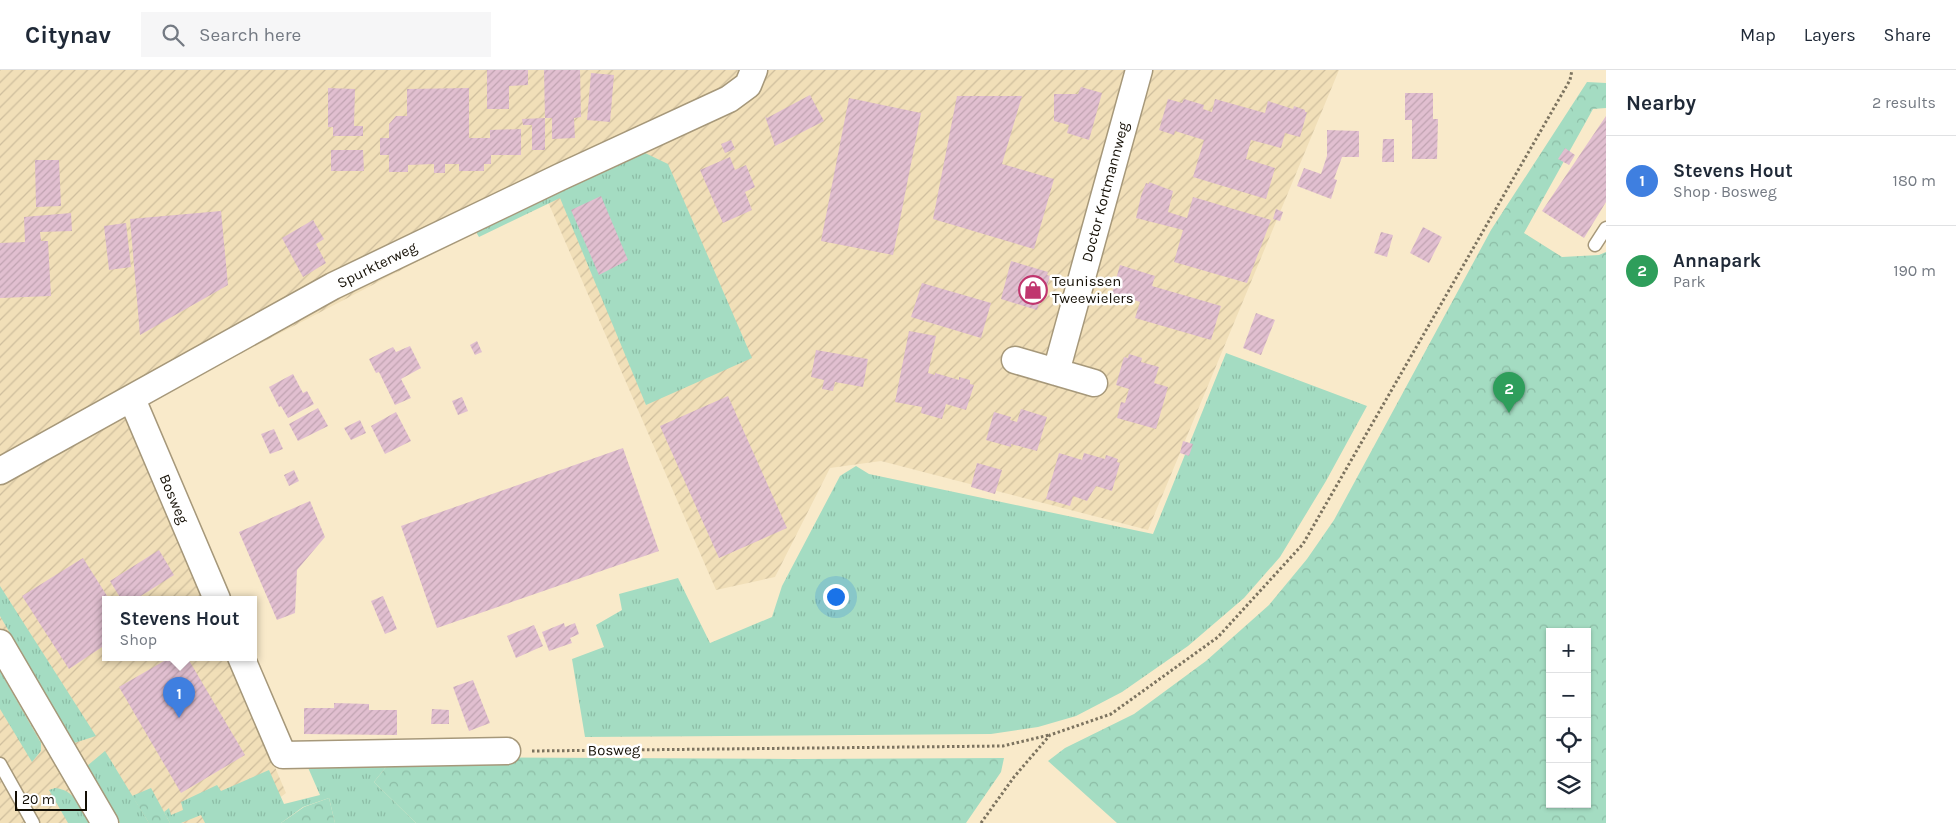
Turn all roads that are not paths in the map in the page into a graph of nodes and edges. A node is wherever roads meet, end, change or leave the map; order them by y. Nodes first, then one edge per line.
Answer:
1 (754, 70) edge
2 (1139, 70) edge
3 (1606, 228) edge
4 (1595, 245) dead end
5 (1015, 360) dead end
6 (1056, 372) junction
7 (1094, 383) dead end
8 (132, 399) junction
9 (0, 471) edge
10 (216, 596) edge
11 (0, 643) edge
12 (243, 661) edge
13 (508, 752) road end
14 (0, 764) edge
15 (33, 823) edge
16 (105, 823) edge

1 - 8 street, Spurkterweg
2 - 6 street, Doctor Kortmannweg
3 - 4 lane
5 - 6 street
6 - 7 street
8 - 9 street, Spurkterweg
8 - 10 street, Bosweg
11 - 16 street
12 - 13 street
14 - 15 lane

